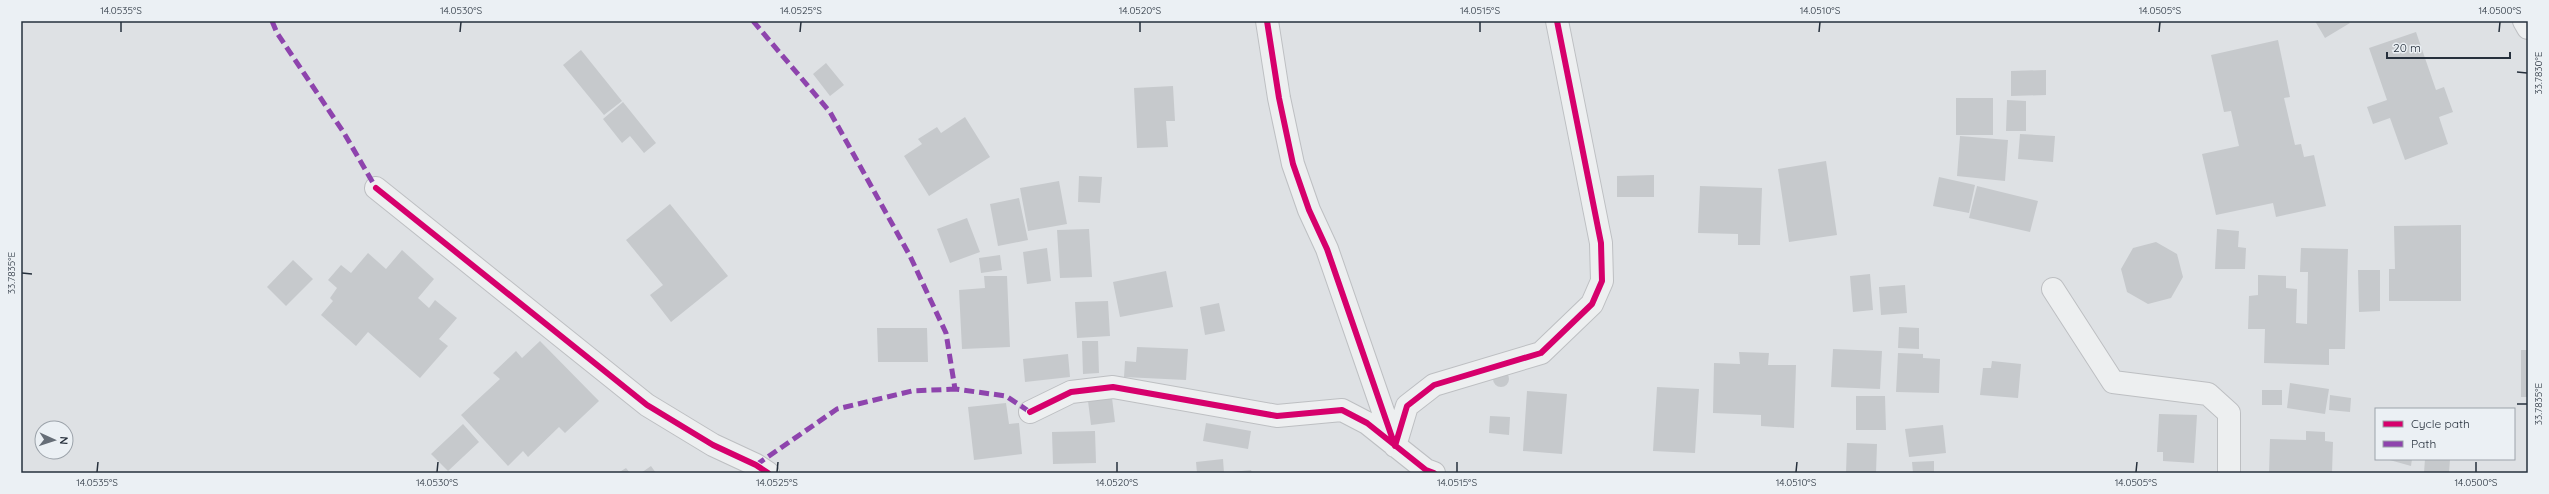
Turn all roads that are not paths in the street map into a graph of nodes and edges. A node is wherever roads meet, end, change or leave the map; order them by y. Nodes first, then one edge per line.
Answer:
1 (1267, 21) edge
2 (1557, 21) edge
3 (2524, 21) edge
4 (2528, 28) edge
5 (376, 188) dead end
6 (2053, 288) dead end
7 (1030, 412) dead end
8 (1395, 446) junction
9 (768, 473) edge
10 (1434, 473) edge
11 (2229, 473) edge

1 - 8 street
2 - 8 street
3 - 4 street
5 - 9 street
6 - 11 street
7 - 8 street
8 - 10 street

